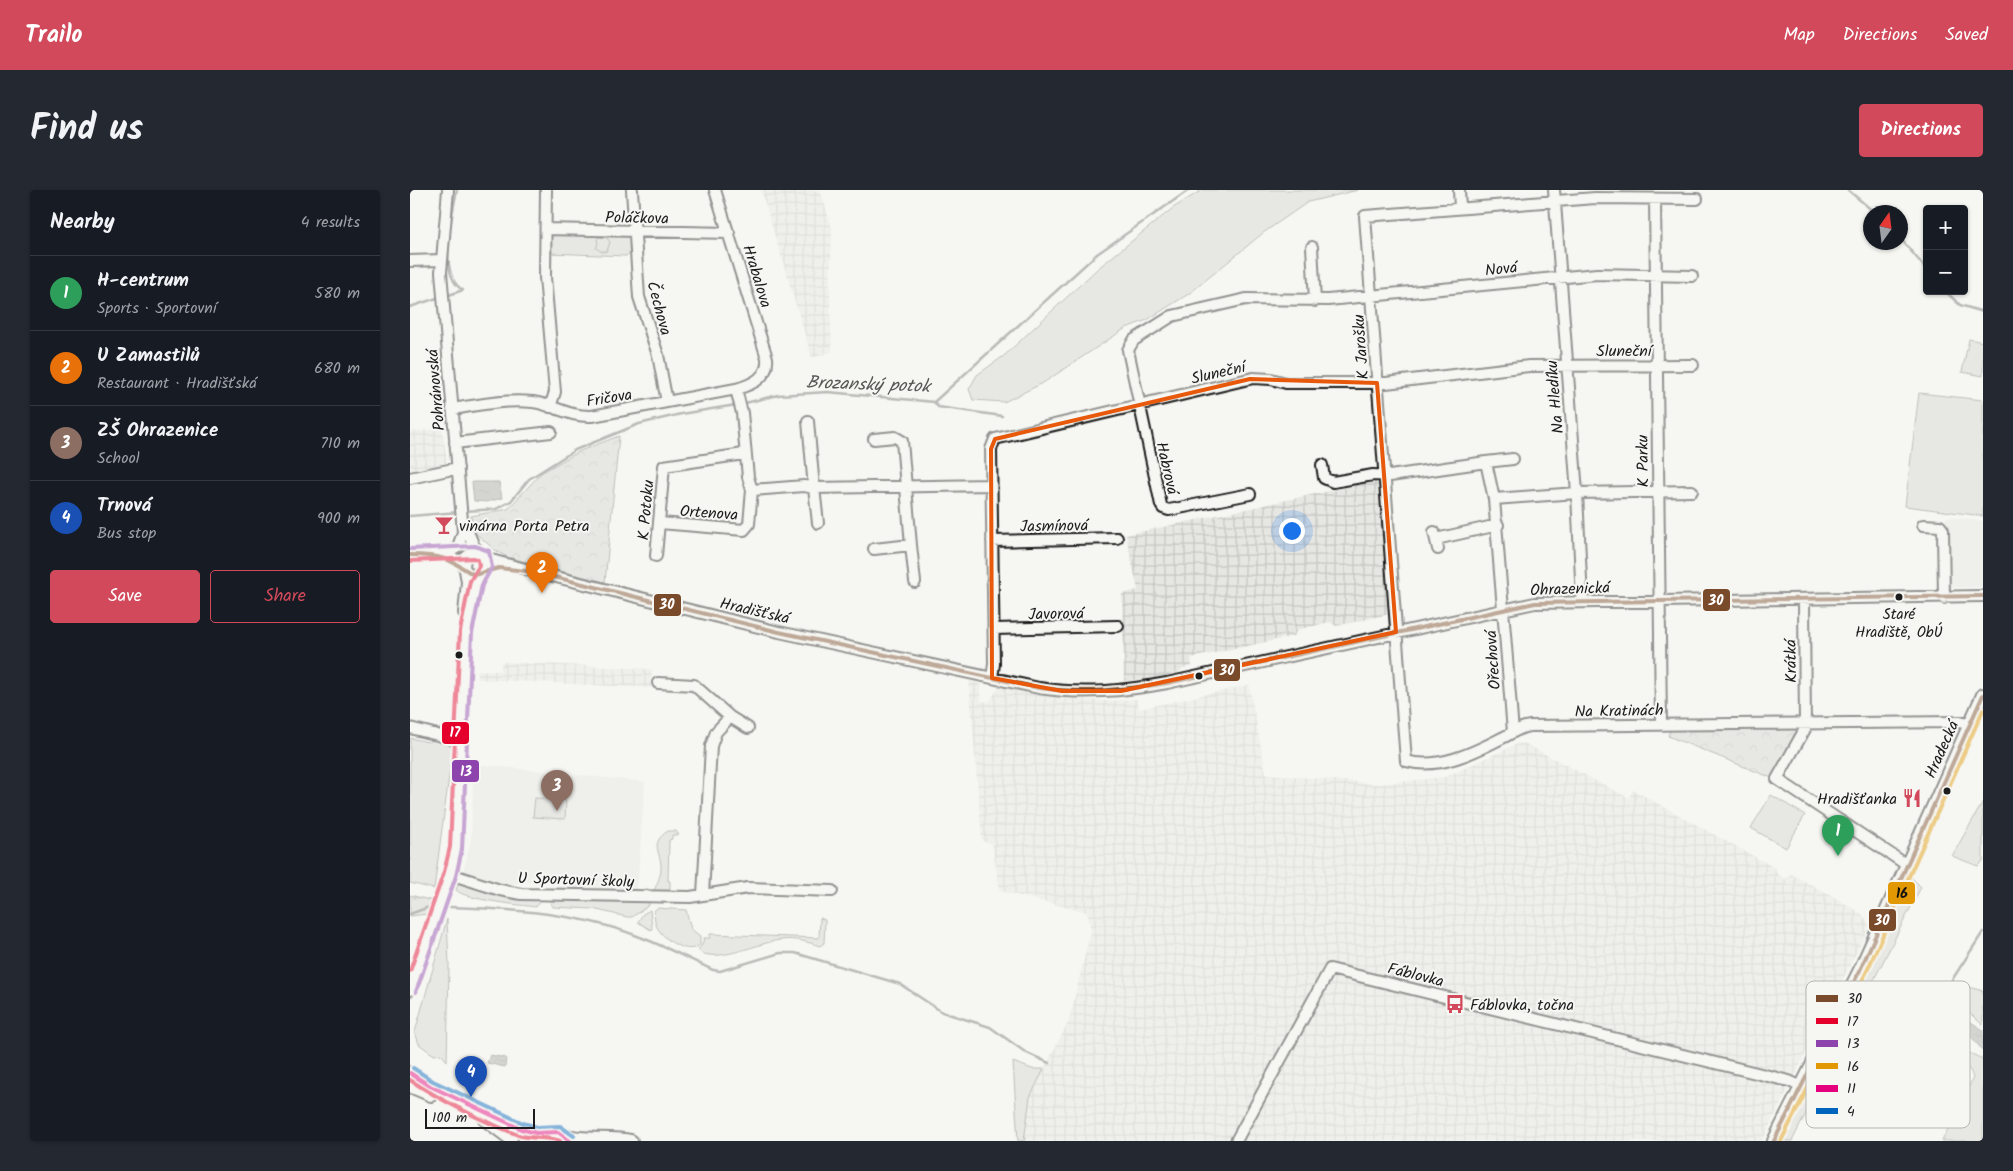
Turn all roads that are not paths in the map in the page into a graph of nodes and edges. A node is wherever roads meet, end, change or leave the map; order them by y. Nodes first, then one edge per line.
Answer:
1 (448, 190) edge
2 (546, 190) edge
3 (632, 190) edge
4 (716, 190) edge
5 (1459, 190) edge
6 (1554, 190) edge
7 (1655, 199) junction
8 (1697, 199) dead end
9 (1555, 201) junction
10 (1460, 208) junction
11 (546, 229) junction
12 (636, 232) junction
13 (729, 233) junction
14 (1312, 247) dead end
15 (441, 260) junction
16 (410, 261) edge
17 (1655, 276) junction
18 (1692, 276) dead end
19 (1560, 277) junction
20 (1371, 296) junction
21 (1314, 301) junction
22 (1566, 365) junction
23 (1655, 365) junction
24 (1692, 365) dead end
25 (765, 371) joint
26 (1377, 383) junction
27 (737, 394) junction
28 (667, 402) junction
29 (1139, 405) junction
30 (550, 407) junction
31 (452, 409) junction
32 (808, 421) dead end
33 (551, 432) dead end
34 (874, 439) dead end
35 (455, 443) junction
36 (744, 454) junction
37 (1513, 459) dead end
38 (1486, 462) junction
39 (1322, 465) dead end
40 (458, 468) junction
41 (1384, 476) junction
42 (410, 478) edge
43 (991, 485) junction
44 (814, 488) junction
45 (906, 488) junction
46 (752, 490) junction
47 (1692, 491) dead end
48 (1658, 492) junction
49 (1577, 493) junction
50 (1250, 494) dead end
51 (1494, 499) junction
52 (462, 516) junction
53 (660, 523) junction
54 (818, 523) dead end
55 (1498, 525) junction
56 (1923, 526) dead end
57 (1117, 538) dead end
58 (1436, 540) dead end
59 (992, 541) junction
60 (911, 545) junction
61 (874, 549) dead end
62 (447, 553) junction
63 (467, 554) junction
64 (483, 554) junction
65 (410, 555) edge
66 (428, 555) junction
67 (656, 556) dead end
68 (464, 568) junction
69 (482, 573) junction
70 (544, 574) junction
71 (915, 582) dead end
72 (1983, 596) edge
73 (1944, 598) junction
74 (1804, 599) junction
75 (1660, 600) junction
76 (1582, 601) junction
77 (1507, 608) junction
78 (1118, 626) dead end
79 (994, 629) junction
80 (1396, 632) junction
81 (465, 645) junction
82 (992, 678) junction
83 (658, 682) dead end
84 (1983, 695) edge
85 (730, 717) junction
86 (1806, 722) junction
87 (1661, 724) junction
88 (1970, 725) junction
89 (410, 728) edge
90 (748, 728) dead end
91 (1517, 730) junction
92 (461, 741) junction
93 (1907, 865) junction
94 (450, 874) junction
95 (832, 891) dead end
96 (703, 896) junction
97 (1855, 981) edge
98 (410, 990) edge
99 (410, 1073) edge
100 (1806, 1079) edge
101 (410, 1086) edge
102 (1802, 1087) junction
103 (484, 1120) junction
104 (543, 1137) edge
105 (567, 1138) edge
106 (512, 1141) edge
107 (526, 1141) edge
108 (631, 1141) edge
109 (1236, 1141) edge
110 (1774, 1141) edge

1 - 15 street, Pohránovská
2 - 11 street
3 - 12 street, Čechova
4 - 13 street, Hrabalova
5 - 10 street
6 - 9 street, Na Hledíku
7 - 8 street
7 - 9 street
7 - 17 street, K Parku
9 - 10 street
9 - 19 street, Na Hledíku
10 - 20 street, K Jarošku
11 - 12 street, Poláčkova
11 - 30 street
12 - 13 street, Poláčkova
12 - 28 street, Čechova
13 - 25 street, Hrabalova
14 - 21 street
15 - 16 street
15 - 31 street, Pohránovská
17 - 18 street, Nová
17 - 19 street, Nová
17 - 23 street, K Parku
19 - 20 street, Nová
19 - 22 street, Na Hledíku
20 - 21 street, Nová
20 - 26 street, K Jarošku
21 - 29 street, Nová
22 - 23 street, Sluneční
22 - 26 street, Sluneční
22 - 49 street, Na Hledíku
23 - 24 street, Sluneční
23 - 48 street, K Parku
25 - 27 street, Fričova
26 - 29 street, Sluneční
26 - 41 street, K Jarošku
27 - 28 street, Fričova
27 - 36 street, Ortenova
28 - 30 street, Fričova
29 - 43 street, Sluneční
29 - 50 street, Habrová
30 - 31 street, Fričova
31 - 35 street, Pohránovská
32 - 44 street
33 - 35 street
34 - 45 street
35 - 40 street, Pohránovská
36 - 46 street, Ortenova
36 - 53 street, K Potoku
37 - 38 street
38 - 41 street
38 - 51 street, Ořechová
39 - 41 street
40 - 42 street
40 - 52 street, Pohránovská
41 - 80 street, K Jarošku
43 - 45 street, Ortenova
43 - 59 street, Sluneční
44 - 45 street, Ortenova
44 - 46 street, Ortenova
44 - 54 street
45 - 60 street
46 - 53 street, Ortenova
47 - 48 street
48 - 49 street
48 - 75 street, K Parku
49 - 51 street
49 - 76 street, Na Hledíku
51 - 55 street, Ořechová
52 - 62 street, Pohránovská
52 - 63 street, Pohránovská
52 - 64 street, Pohránovská
53 - 67 street, K Potoku
55 - 58 street
55 - 77 street, Ořechová
56 - 73 street
57 - 59 street, Jasmínová
59 - 79 street, Sluneční
60 - 61 street
60 - 71 street
62 - 63 street
62 - 66 street
63 - 64 street
63 - 68 street
64 - 69 street
64 - 70 street, Hradišťská
65 - 66 street
66 - 68 street
68 - 69 street
68 - 81 street
69 - 70 street, Hradišťská
69 - 81 street
70 - 82 street, Hradišťská
72 - 73 street, Ohrazenická
73 - 74 street, Ohrazenická
74 - 75 street, Ohrazenická
74 - 86 street, Krátká
75 - 76 street, Ohrazenická
75 - 87 street, K Parku
76 - 77 street, Ohrazenická
77 - 80 street, Ohrazenická
77 - 91 street, Ořechová
78 - 79 street, Javorová
79 - 82 street, Sluneční
80 - 82 street, Ohrazenická
80 - 91 street, Na Kratinách
81 - 92 street
83 - 85 street
84 - 88 main road, Hradecká
85 - 90 street
85 - 96 street
86 - 87 street, Na Kratinách
86 - 88 street, Na Kratinách
86 - 93 street
87 - 91 street, Na Kratinách
88 - 93 main road, Hradecká
89 - 92 street
92 - 94 street
93 - 97 main road, Hradecká
94 - 96 street, U Sportovní školy
94 - 98 street
95 - 96 street, U Sportovní školy
99 - 104 main road
100 - 102 main road, Hradecká
101 - 103 main road
102 - 109 street, Fáblovka
102 - 110 main road, Hradecká
103 - 106 street
103 - 107 main road
104 - 105 main road
105 - 108 main road

